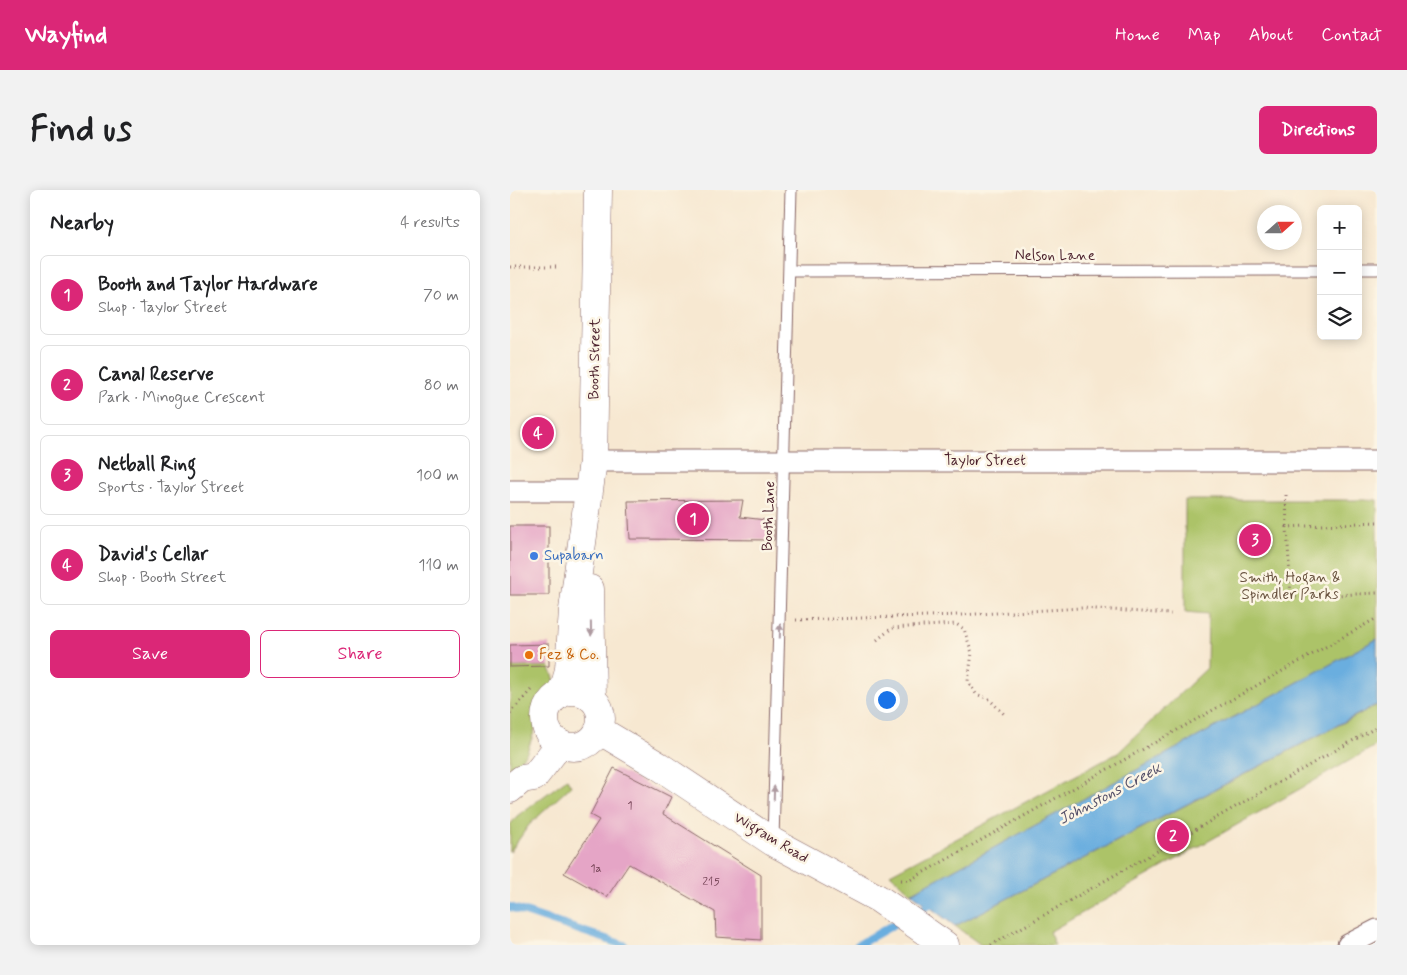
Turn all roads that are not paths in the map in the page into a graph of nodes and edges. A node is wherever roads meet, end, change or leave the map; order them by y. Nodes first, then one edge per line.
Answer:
1 (598, 190) edge
2 (791, 190) edge
3 (1377, 269) edge
4 (1317, 270) edge
5 (1362, 270) edge
6 (790, 271) junction
7 (785, 461) junction
8 (1377, 461) edge
9 (593, 462) junction
10 (510, 491) edge
11 (588, 491) junction
12 (585, 528) junction
13 (548, 694) junction
14 (592, 698) junction
15 (598, 732) junction
16 (554, 738) junction
17 (516, 784) edge
18 (773, 842) junction
19 (1377, 930) edge
20 (945, 945) edge
21 (1348, 945) edge

1 - 9 main road, Booth Street
2 - 6 lane, Booth Lane
3 - 5 lane
4 - 6 lane, Nelson Lane
6 - 7 lane, Booth Lane
7 - 8 street, Taylor Street
7 - 9 street, Taylor Street
18 -> 7 lane, Booth Lane
9 - 11 main road, Booth Street
10 - 11 street
11 - 12 main road, Booth Street
12 - 13 main road, Booth Street
12 -> 14 main road, Booth Street
13 - 14 main road
13 - 16 main road
14 - 15 main road
15 - 16 main road
15 - 18 main road, Wigram Road
16 - 17 main road
18 - 20 main road, Wigram Road
19 - 21 street

